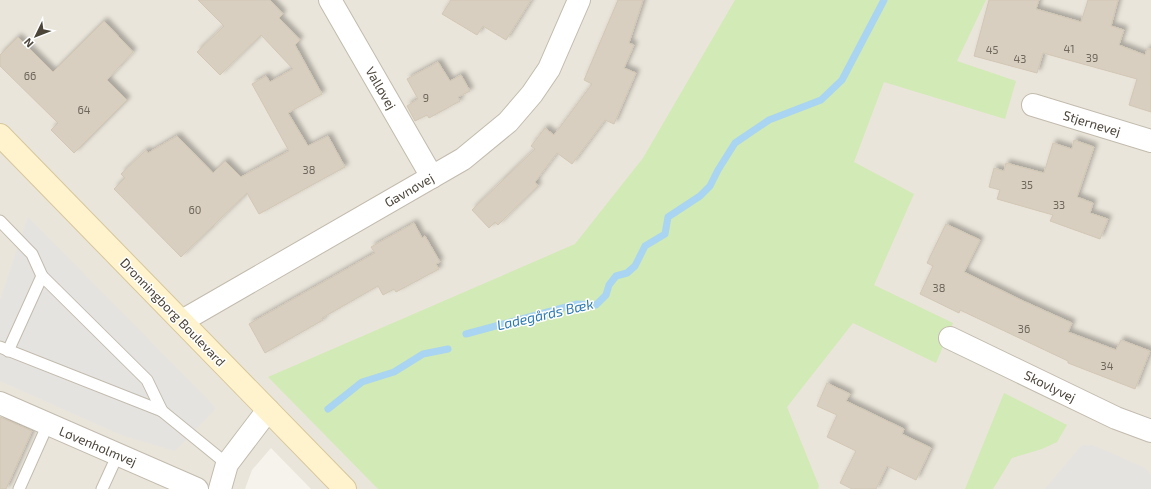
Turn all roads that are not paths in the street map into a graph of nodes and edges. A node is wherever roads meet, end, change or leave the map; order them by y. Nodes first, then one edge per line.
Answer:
1 (330, 0) edge
2 (579, 0) edge
3 (1033, 105) dead end
4 (0, 135) edge
5 (1151, 141) edge
6 (432, 177) junction
7 (0, 221) edge
8 (42, 276) junction
9 (182, 320) junction
10 (950, 338) dead end
11 (4, 349) edge
12 (0, 403) edge
13 (268, 410) junction
14 (162, 411) junction
15 (48, 424) junction
16 (1151, 431) edge
17 (118, 454) junction
18 (227, 464) junction
19 (192, 488) edge
20 (18, 489) edge
21 (102, 489) edge
22 (220, 489) edge
23 (345, 489) edge

1 - 6 street, Valløvej
2 - 6 street, Gavnøvej
3 - 5 street, Stjernevej
4 - 9 street, Dronningborg Boulevard
6 - 9 street, Gavnøvej
7 - 8 lane
8 - 11 lane
8 - 14 lane
9 - 13 street, Dronningborg Boulevard
10 - 16 street, Skovlyvej
11 - 14 lane
12 - 15 street, Løvenholmvej
13 - 18 street
13 - 23 street, Dronningborg Boulevard
14 - 18 lane
15 - 17 street, Løvenholmvej
15 - 20 lane
17 - 19 street, Løvenholmvej
17 - 21 lane
18 - 22 street

